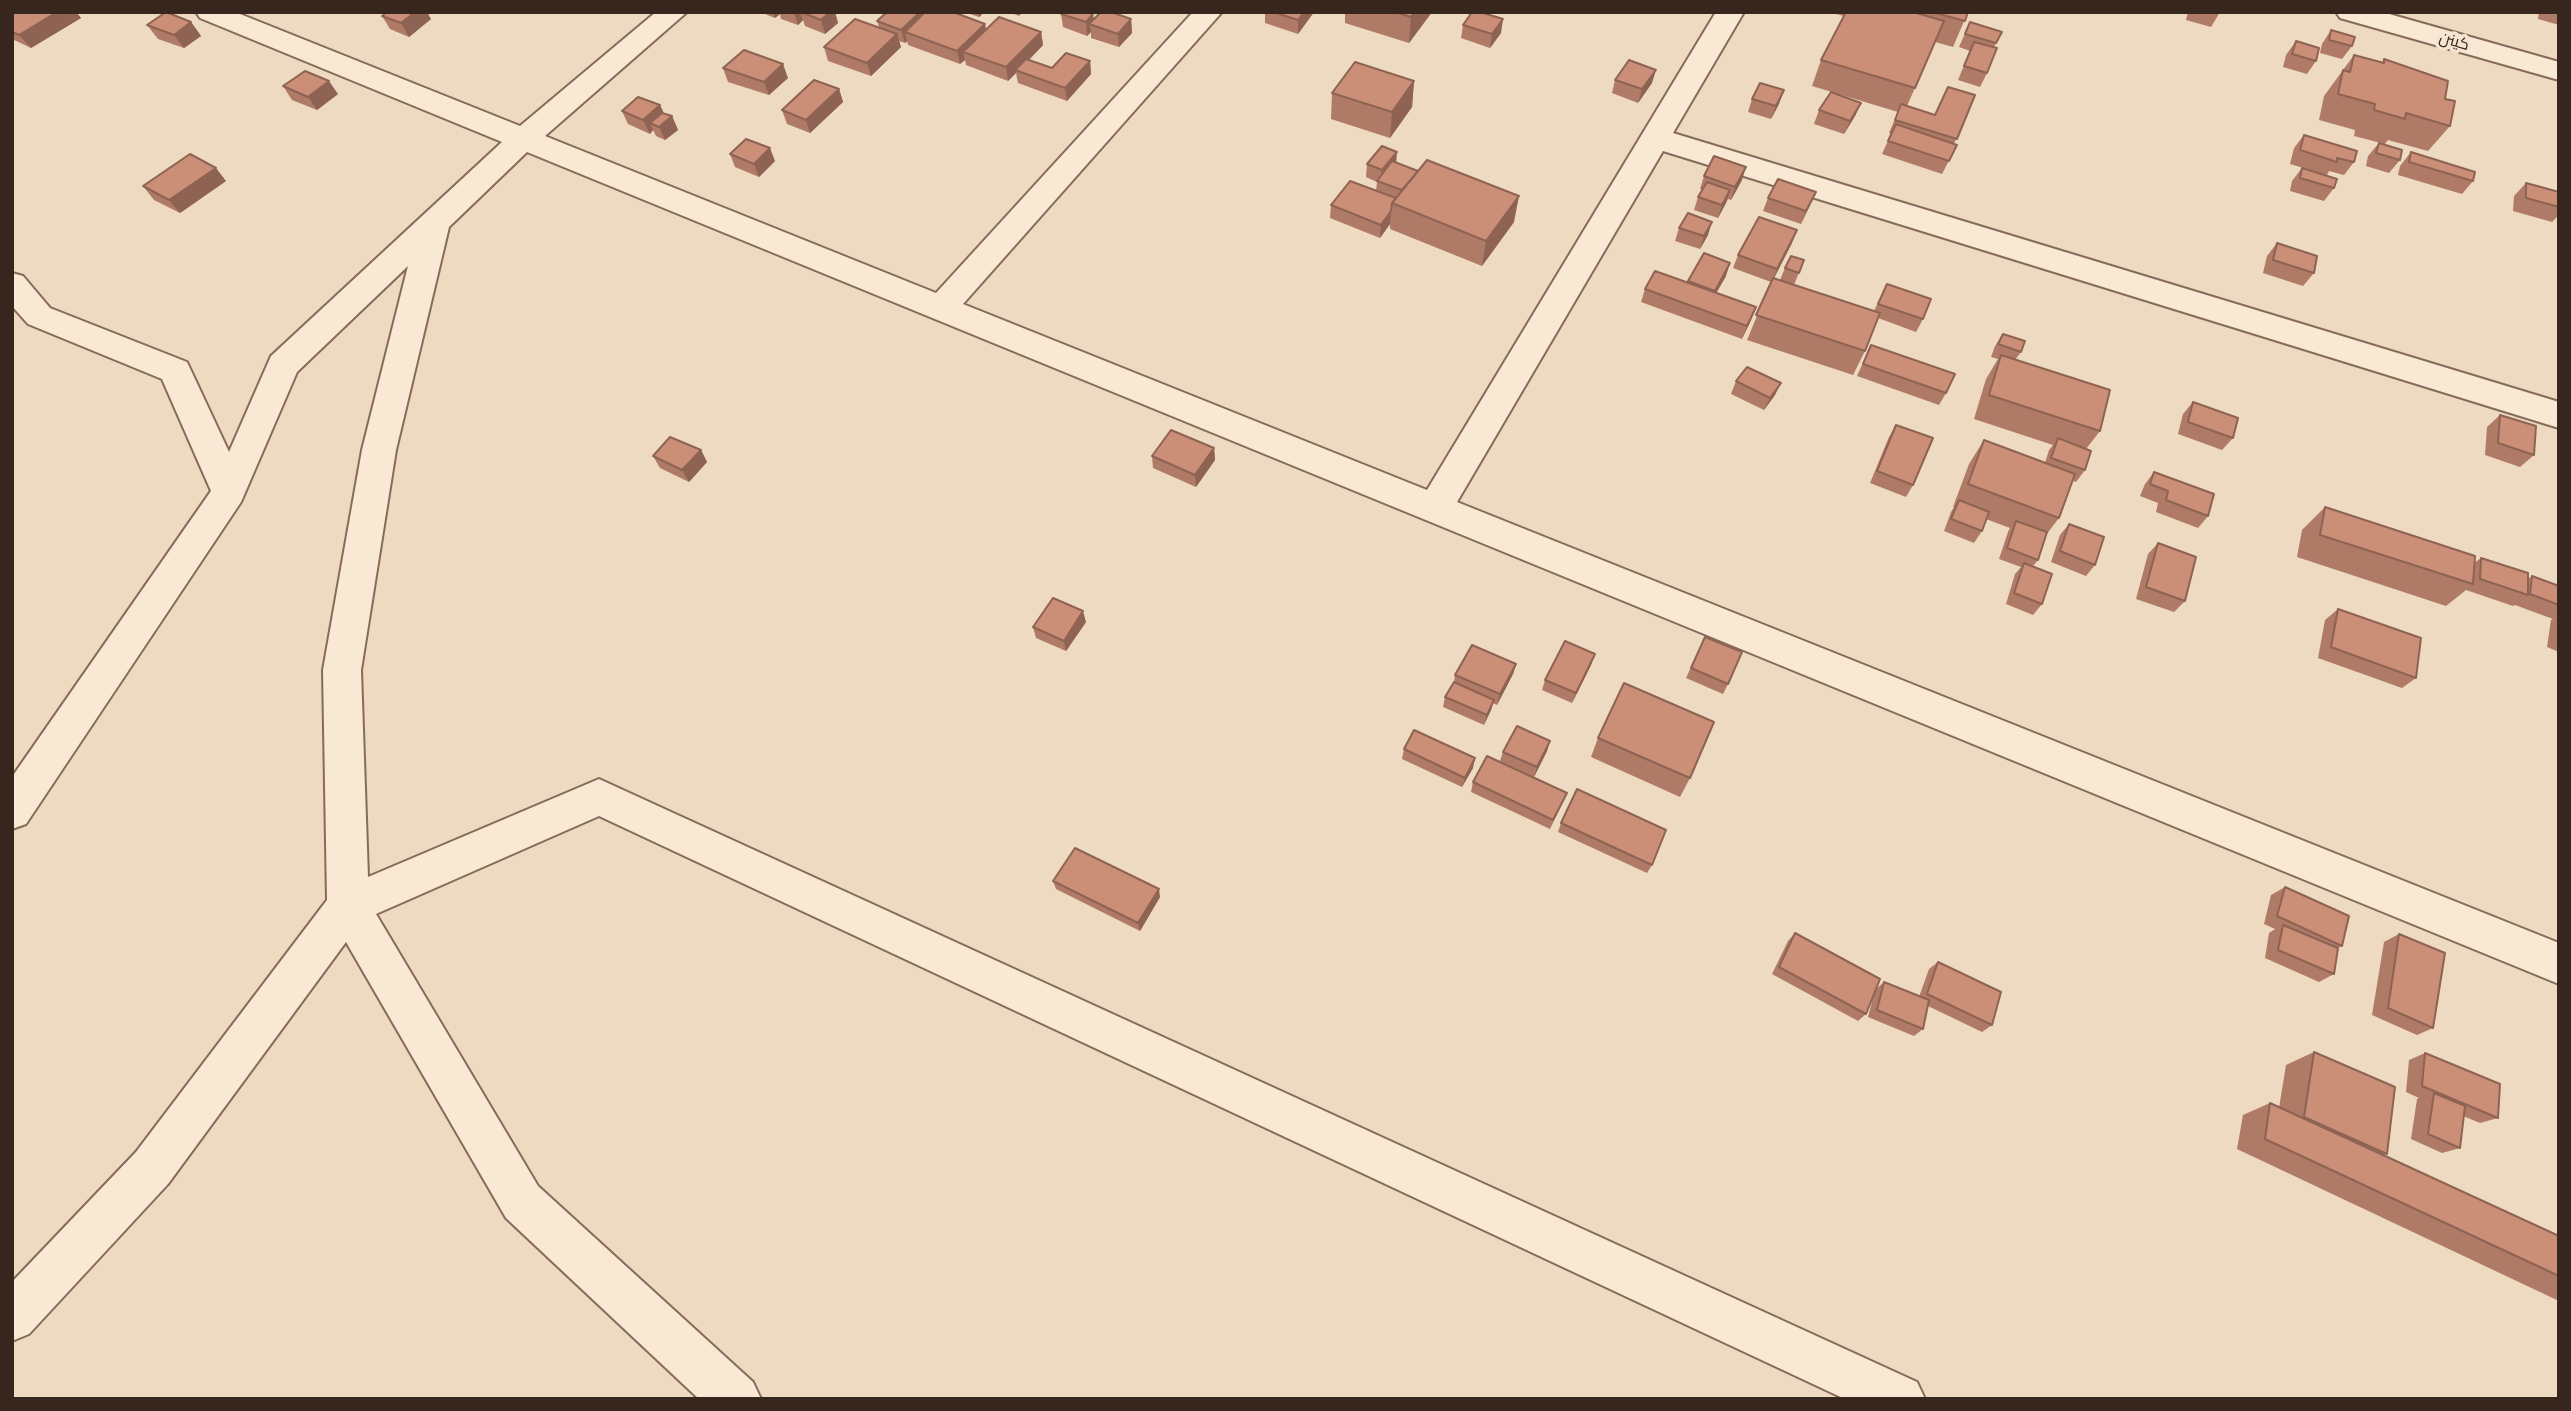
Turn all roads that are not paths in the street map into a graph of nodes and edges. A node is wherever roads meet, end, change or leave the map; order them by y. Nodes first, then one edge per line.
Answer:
1 (210, 12) edge
2 (673, 12) edge
3 (1208, 12) edge
4 (1730, 12) edge
5 (2350, 12) edge
6 (2559, 71) edge
7 (1655, 138) junction
8 (523, 139) junction
9 (434, 224) junction
10 (12, 284) edge
11 (941, 308) junction
12 (2559, 415) edge
13 (229, 492) junction
14 (1435, 508) junction
15 (12, 810) edge
16 (348, 906) junction
17 (2559, 964) edge
18 (12, 1317) edge
19 (736, 1399) edge
20 (1900, 1399) edge

1 - 8 street
2 - 8 street
3 - 11 street
4 - 7 street
5 - 6 street, كينن
7 - 12 street
7 - 14 street
8 - 9 street
8 - 11 street
9 - 13 street
9 - 16 street
10 - 13 street
11 - 14 street
13 - 15 street
14 - 17 street
16 - 18 street
16 - 19 street
16 - 20 street

